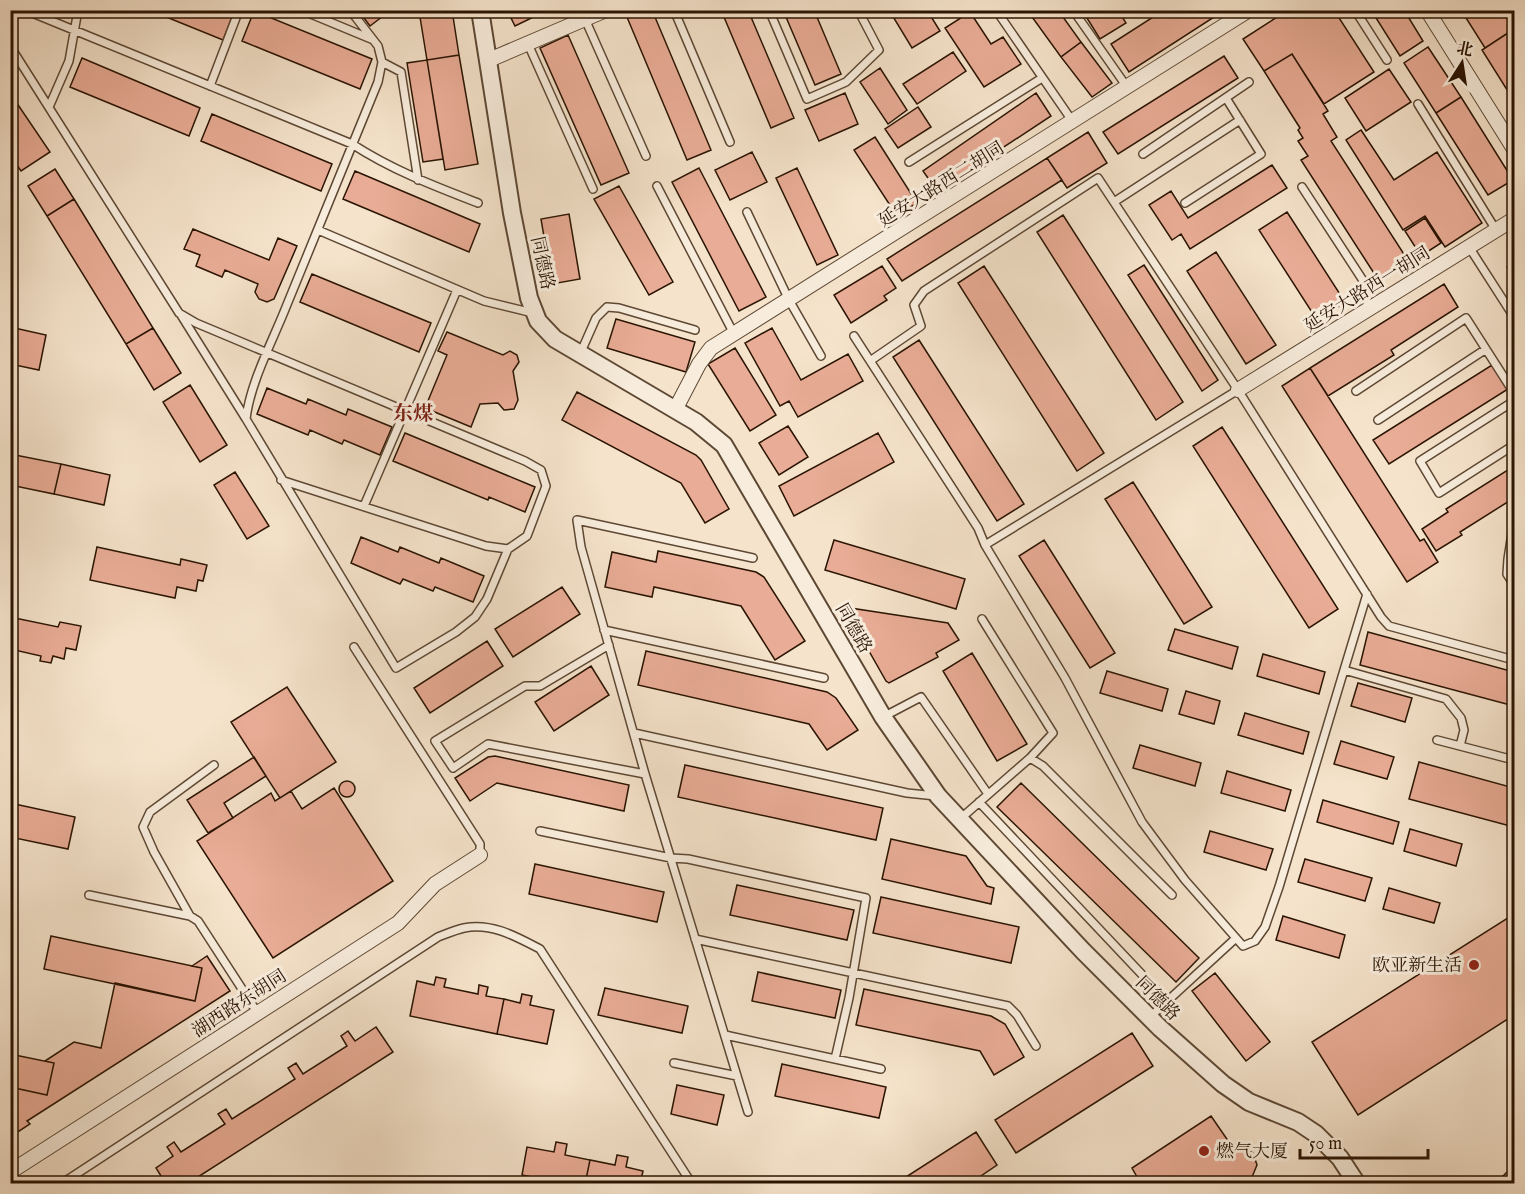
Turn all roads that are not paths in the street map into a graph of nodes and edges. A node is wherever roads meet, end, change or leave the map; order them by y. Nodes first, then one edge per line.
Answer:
1 (24, 10) edge
2 (78, 10) edge
3 (240, 10) edge
4 (301, 10) edge
5 (350, 10) edge
6 (480, 10) edge
7 (606, 10) edge
8 (674, 10) edge
9 (770, 10) edge
10 (858, 10) edge
11 (996, 10) edge
12 (1073, 10) edge
13 (1249, 10) edge
14 (1355, 10) edge
15 (1427, 10) edge
16 (585, 19) junction
17 (74, 30) junction
18 (372, 40) junction
19 (528, 44) junction
20 (10, 46) edge
21 (489, 60) junction
22 (1387, 60) dead end
23 (382, 62) junction
24 (1042, 78) junction
25 (1249, 82) dead end
26 (210, 86) junction
27 (1127, 88) junction
28 (1226, 98) junction
29 (1418, 104) dead end
30 (49, 107) junction
31 (1240, 120) junction
32 (1073, 122) junction
33 (730, 142) dead end
34 (352, 144) junction
35 (1515, 149) edge
36 (1143, 154) dead end
37 (646, 156) dead end
38 (909, 162) dead end
39 (418, 180) junction
40 (657, 186) dead end
41 (1302, 186) dead end
42 (592, 189) dead end
43 (1114, 202) junction
44 (1185, 202) dead end
45 (478, 204) dead end
46 (747, 212) dead end
47 (1515, 219) edge
48 (318, 230) junction
49 (1496, 230) junction
50 (1469, 247) junction
51 (457, 290) junction
52 (789, 300) junction
53 (1371, 308) junction
54 (179, 313) junction
55 (535, 313) junction
56 (1515, 317) edge
57 (695, 330) dead end
58 (734, 334) junction
59 (854, 336) dead end
60 (1486, 349) junction
61 (268, 352) junction
62 (580, 354) junction
63 (821, 356) dead end
64 (870, 360) junction
65 (1238, 390) junction
66 (1356, 391) dead end
67 (1515, 393) edge
68 (1515, 401) edge
69 (406, 410) junction
70 (675, 410) junction
71 (246, 418) junction
72 (1378, 420) dead end
73 (1515, 445) edge
74 (281, 480) junction
75 (364, 506) junction
76 (1515, 520) edge
77 (985, 545) junction
78 (508, 549) junction
79 (753, 558) dead end
80 (1515, 585) edge
81 (1367, 594) junction
82 (982, 619) dead end
83 (604, 630) junction
84 (609, 645) junction
85 (354, 647) dead end
86 (1515, 660) edge
87 (1344, 670) junction
88 (824, 678) dead end
89 (884, 717) junction
90 (634, 733) junction
91 (1437, 740) dead end
92 (1460, 746) junction
93 (1030, 758) junction
94 (1515, 760) edge
95 (214, 765) dead end
96 (645, 774) junction
97 (988, 794) junction
98 (938, 796) junction
99 (979, 802) junction
100 (960, 819) junction
101 (540, 831) dead end
102 (480, 855) joint
103 (670, 858) junction
104 (89, 895) dead end
105 (1172, 895) dead end
106 (189, 916) junction
107 (1236, 938) junction
108 (695, 939) junction
109 (852, 971) junction
110 (1167, 1001) junction
111 (257, 1012) junction
112 (1149, 1018) junction
113 (724, 1035) junction
114 (1036, 1046) dead end
115 (835, 1059) junction
116 (674, 1063) dead end
117 (881, 1069) dead end
118 (737, 1076) junction
119 (748, 1112) dead end
120 (10, 1172) edge
121 (61, 1184) edge
122 (692, 1184) edge
123 (1357, 1184) edge

1 - 17 lane
2 - 17 lane
3 - 26 lane
4 - 18 lane
5 - 18 lane
6 - 21 street, 同德路
7 - 16 street
8 - 33 lane
9 - 10 lane
11 - 24 lane
12 - 27 lane
13 - 27 street, 延安大路西二胡同
14 - 22 lane
15 - 35 street
16 - 19 street
16 - 37 lane
17 - 26 lane
17 - 30 lane
18 - 23 lane
19 - 21 street
19 - 42 lane
20 - 30 lane
21 - 55 street, 同德路
23 - 34 lane
23 - 39 lane
24 - 32 lane
24 - 38 lane
25 - 28 lane
26 - 34 lane
27 - 32 street, 延安大路西二胡同
28 - 31 lane
28 - 36 lane
29 - 49 lane
30 - 54 lane
31 - 43 lane
31 - 44 lane
32 - 52 street, 延安大路西二胡同
34 - 39 lane
34 - 48 lane
39 - 45 lane
40 - 58 lane
41 - 53 lane
43 - 64 lane
43 - 65 lane
46 - 52 lane
47 - 49 street, 延安大路西一胡同
48 - 51 lane
48 - 61 lane
49 - 50 street, 延安大路西一胡同
50 - 53 street, 延安大路西一胡同
50 - 56 lane
51 - 55 lane
51 - 69 lane
52 - 58 street, 延安大路西二胡同
52 - 63 lane
53 - 65 street, 延安大路西一胡同
54 - 61 lane
54 - 71 lane
55 - 62 street, 同德路
57 - 62 lane
58 - 70 street, 延安大路西二胡同
59 - 64 lane
60 - 66 lane
60 - 67 lane
60 - 72 lane
61 - 69 lane
61 - 71 lane
62 - 70 street, 同德路
64 - 77 lane
65 - 77 lane
65 - 81 lane
68 - 73 lane
69 - 75 lane
69 - 78 lane
70 - 89 street, 同德路
71 - 74 lane
74 - 75 lane
74 - 78 lane
75 - 78 lane
76 - 80 lane
77 - 107 lane
79 - 83 lane
81 - 86 lane
81 - 87 lane
82 - 93 lane
83 - 84 lane
83 - 88 lane
84 - 90 lane
84 - 96 lane
85 - 102 lane
87 - 92 lane
87 - 107 lane
89 - 97 lane
89 - 98 street, 同德路
90 - 96 lane
90 - 98 lane
91 - 92 lane
92 - 94 lane
93 - 97 lane
93 - 105 lane
95 - 106 lane
96 - 103 lane
97 - 99 lane
98 - 100 street, 同德路
99 - 100 lane
99 - 110 lane
100 - 112 street, 同德路
101 - 103 lane
102 - 111 street, 湖西路东胡同
103 - 108 lane
103 - 109 lane
104 - 106 lane
106 - 111 lane
107 - 110 lane
108 - 109 lane
108 - 113 lane
109 - 114 lane
109 - 115 lane
110 - 112 lane
111 - 120 street, 湖西路东胡同
112 - 123 street, 同德路
113 - 115 lane
113 - 118 lane
115 - 117 lane
116 - 118 lane
118 - 119 lane
121 - 122 lane

